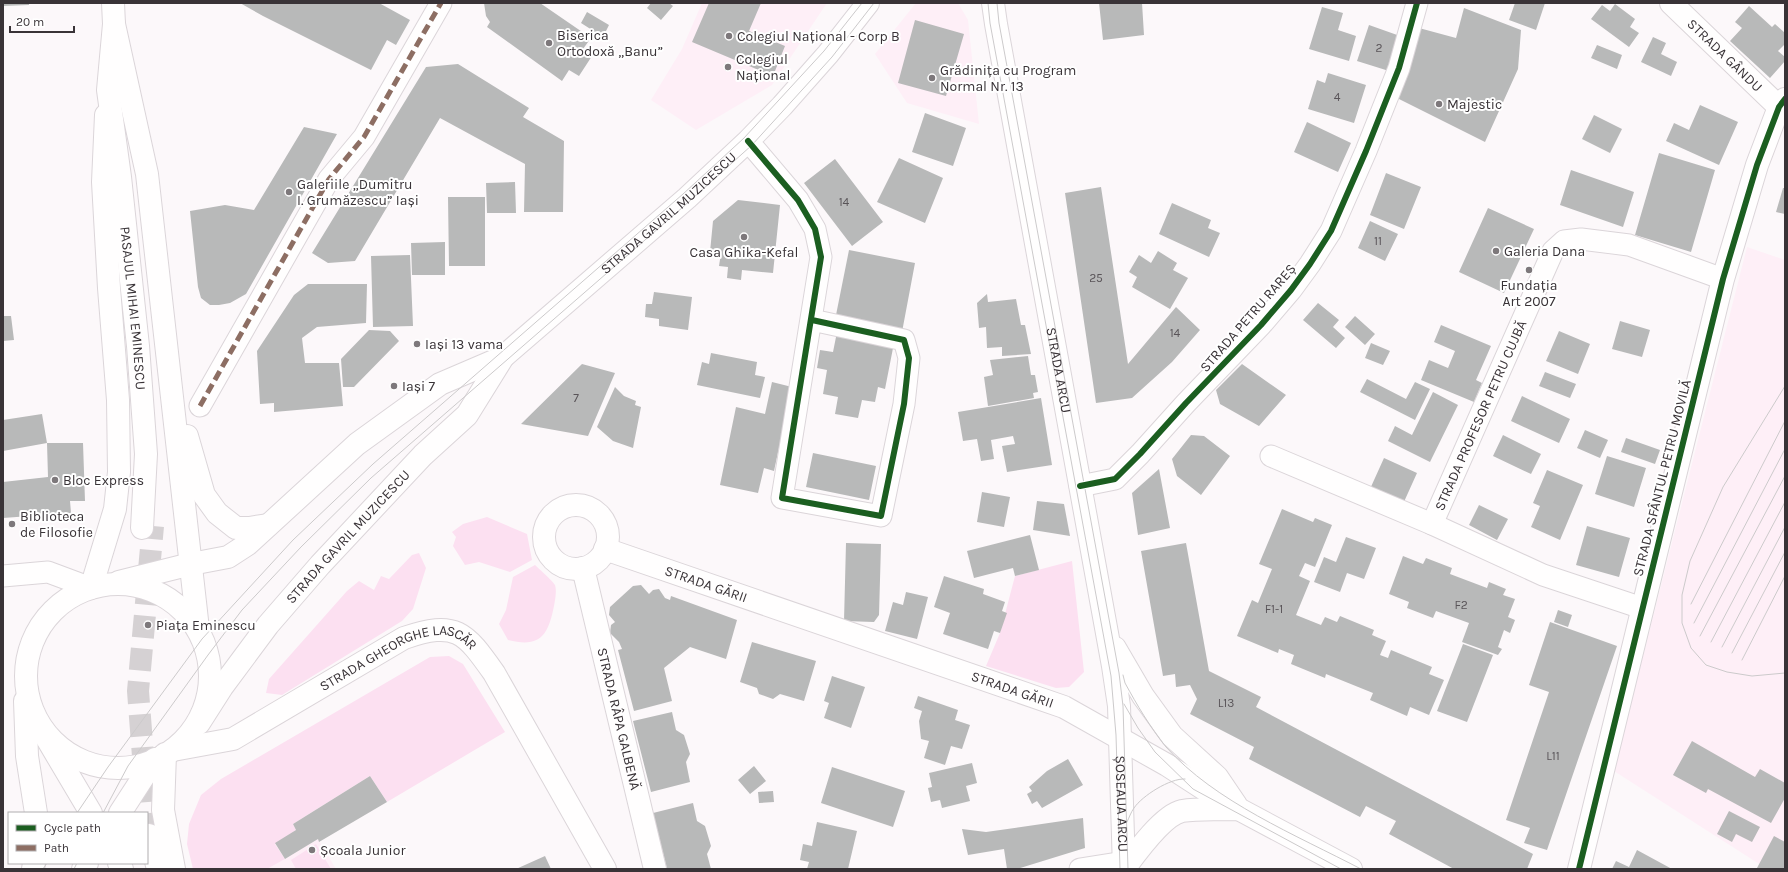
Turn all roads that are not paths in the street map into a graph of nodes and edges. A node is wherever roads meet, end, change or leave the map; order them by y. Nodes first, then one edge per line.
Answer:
1 (113, 3) edge
2 (442, 3) edge
3 (868, 3) edge
4 (993, 3) edge
5 (1417, 3) edge
6 (1671, 3) edge
7 (118, 90) junction
8 (1782, 103) edge
9 (748, 141) junction
10 (1723, 279) junction
11 (812, 320) junction
12 (503, 357) junction
13 (173, 395) junction
14 (200, 406) dead end
15 (1271, 456) dead end
16 (1080, 486) junction
17 (1432, 524) junction
18 (268, 525) junction
19 (147, 527) tunnel mouth
20 (606, 549) junction
21 (191, 564) junction
22 (583, 568) junction
23 (3, 576) edge
24 (99, 586) junction
25 (1642, 608) junction
26 (198, 629) junction
27 (1107, 635) junction
28 (25, 668) junction
29 (199, 723) junction
30 (43, 732) junction
31 (1120, 738) junction
32 (164, 754) junction
33 (1239, 809) junction
34 (36, 812) edge
35 (90, 812) edge
36 (121, 812) edge
37 (149, 835) dead end
38 (1124, 866) edge
39 (605, 867) edge
40 (158, 869) edge
41 (174, 869) edge
42 (655, 869) edge
43 (1080, 869) edge
44 (1351, 869) edge
45 (1579, 869) edge

1 - 7 main road
2 - 14 street
3 - 9 main road, STRADA GAVRIL MUZICESCU
4 - 16 main road, STRADA ARCU
5 - 16 street, STRADA PETRU RAREȘ
6 - 8 main road, STRADA GÂNDU
7 - 13 main road
7 - 19 main road, PASAJUL MIHAI EMINESCU
7 - 24 main road
8 - 10 main road, STRADA SFÂNTUL PETRU MOVILĂ
9 - 11 street
9 - 12 main road, STRADA GAVRIL MUZICESCU
10 - 17 street, STRADA PROFESOR PETRU CUJBĂ
10 - 25 main road, STRADA SFÂNTUL PETRU MOVILĂ
11 - 11 street
12 - 18 main road, STRADA GAVRIL MUZICESCU
12 - 29 main road, STRADA GAVRIL MUZICESCU
13 - 18 main road
13 - 21 main road
15 - 17 street, STRADA PROFESOR PETRU CUJBĂ
16 - 27 main road, STRADA ARCU
17 - 25 street, STRADA PROFESOR PETRU CUJBĂ
18 - 21 main road, STRADA GAVRIL MUZICESCU
20 - 22 main road
20 - 22 main road
20 - 31 main road, STRADA GĂRII
21 - 24 main road, STRADA GAVRIL MUZICESCU
21 - 26 main road
22 - 42 main road, STRADA RÂPA GALBENĂ
23 - 24 street
24 - 26 main road
24 - 28 main road, STRADA GAVRIL MUZICESCU
25 - 45 main road, STRADA SFÂNTUL PETRU MOVILĂ
26 - 29 main road
27 - 31 main road, STRADA ARCU
27 - 33 main road
28 - 30 main road
28 - 34 main road
29 - 32 main road
30 - 32 main road, STRADA GHEORGHE LASCĂR
30 - 35 main road
31 - 33 main road, STRADA GĂRII
31 - 38 main road, ȘOSEAUA ARCU
32 - 36 main road
32 - 39 main road, STRADA GHEORGHE LASCĂR
32 - 41 main road
33 - 38 main road
33 - 44 main road, STRADA GĂRII
37 - 40 main road
38 - 43 street

